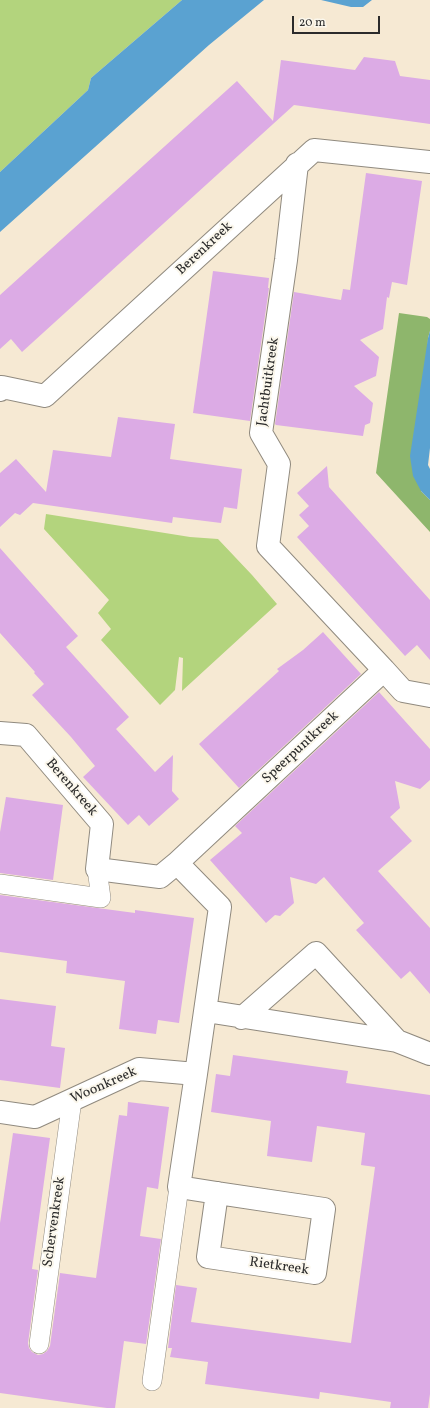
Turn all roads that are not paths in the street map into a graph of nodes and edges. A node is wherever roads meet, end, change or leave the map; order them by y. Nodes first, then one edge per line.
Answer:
1 (430, 162) edge
2 (297, 164) junction
3 (0, 390) edge
4 (384, 670) junction
5 (430, 696) edge
6 (0, 733) edge
7 (177, 863) junction
8 (97, 868) junction
9 (0, 884) edge
10 (206, 1011) junction
11 (242, 1018) junction
12 (397, 1041) junction
13 (430, 1054) edge
14 (196, 1074) junction
15 (72, 1100) junction
16 (0, 1112) edge
17 (179, 1187) junction
18 (217, 1193) junction
19 (38, 1344) dead end
20 (152, 1381) dead end

1 - 2 street, Berenkreek
2 - 3 street, Berenkreek
2 - 4 street, Jachtbuitkreek
4 - 5 street
4 - 7 street, Speerpuntkreek
6 - 8 street, Berenkreek
7 - 8 street
7 - 10 street
8 - 9 street
10 - 11 street
10 - 14 street
11 - 12 street
11 - 12 street
12 - 13 street
14 - 15 street, Woonkreek
14 - 17 street
15 - 16 street, Woonkreek
15 - 19 street, Schervenkreek
17 - 18 street, Rietkreek
17 - 20 street
18 - 18 street, Rietkreek

